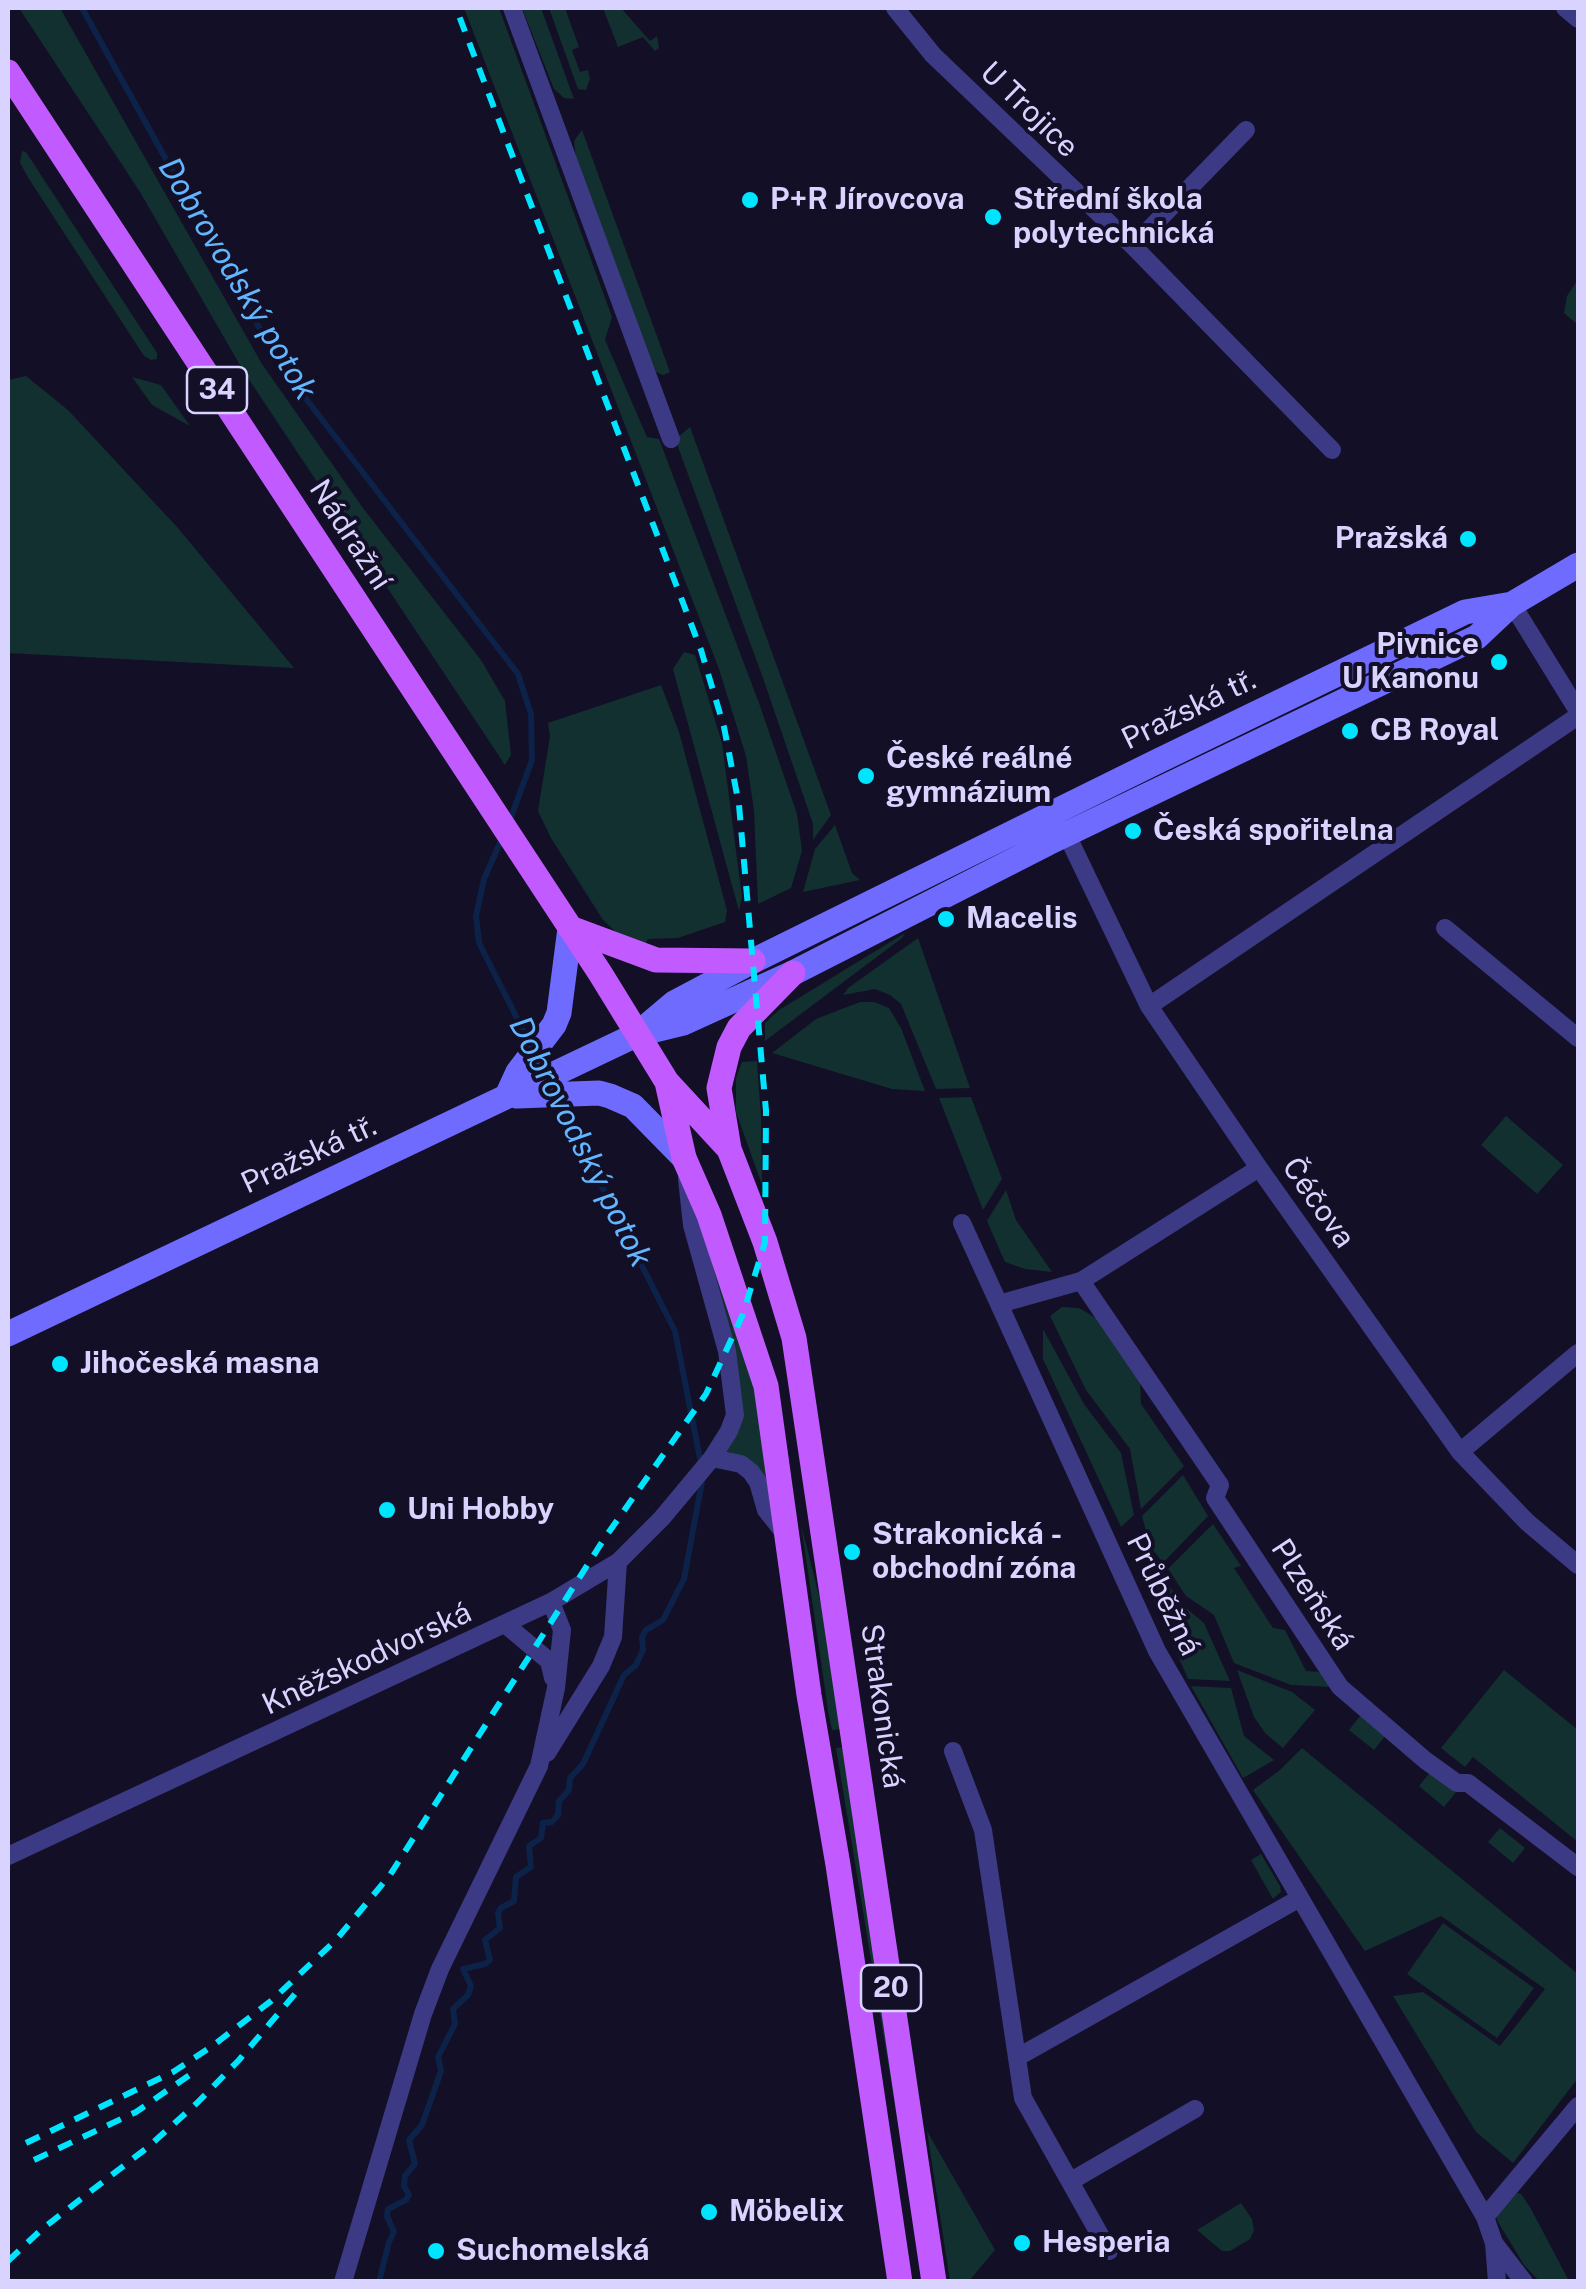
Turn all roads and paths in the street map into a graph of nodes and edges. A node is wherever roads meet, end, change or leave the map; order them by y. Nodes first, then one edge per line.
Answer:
1 (512, 8) edge
2 (894, 8) edge
3 (1565, 8) edge
4 (1578, 19) edge
5 (8, 72) edge
6 (1246, 130) dead end
7 (1133, 246) junction
8 (671, 439) dead end
9 (1332, 450) dead end
10 (1578, 565) edge
11 (1512, 604) junction
12 (1578, 713) edge
13 (1067, 835) junction
14 (570, 928) junction
15 (1445, 928) dead end
16 (753, 962) junction
17 (793, 973) junction
18 (1149, 1006) junction
19 (638, 1034) junction
20 (1578, 1038) edge
21 (667, 1082) junction
22 (520, 1088) junction
23 (729, 1149) junction
24 (684, 1158) junction
25 (1259, 1168) junction
26 (962, 1223) dead end
27 (1081, 1281) junction
28 (999, 1304) junction
29 (8, 1334) edge
30 (1578, 1353) edge
31 (1460, 1452) junction
32 (711, 1460) junction
33 (787, 1536) junction
34 (618, 1562) junction
35 (1578, 1565) edge
36 (551, 1602) junction
37 (505, 1624) junction
38 (556, 1688) junction
39 (953, 1751) dead end
40 (539, 1766) junction
41 (8, 1856) edge
42 (1578, 1867) edge
43 (1300, 1898) junction
44 (1018, 2057) junction
45 (1578, 2106) edge
46 (1195, 2109) dead end
47 (1071, 2181) junction
48 (1485, 2216) junction
49 (1494, 2243) junction
50 (1109, 2252) dead end
51 (342, 2282) edge
52 (900, 2282) edge
53 (934, 2282) edge
54 (1497, 2282) edge
55 (1524, 2282) edge

1 - 8 street
2 - 7 street, U Trojice
3 - 4 street
5 - 14 main road, Nádražní / 34
6 - 7 street
7 - 9 street, U Trojice
10 - 11 street, Pražská tř.
11 - 12 street
11 - 13 street, Pražská tř.
11 - 16 street, Pražská tř.
12 - 18 street
13 - 17 street, Pražská tř.
13 - 18 street, Čéčova
14 - 16 main road
14 - 19 main road, Nádražní / 34
14 - 22 street
15 - 20 street
16 - 19 street, Pražská tř.
17 - 19 street, Pražská tř.
17 - 23 main road
18 - 25 street, Čéčova
19 - 21 main road
19 - 22 street, Pražská tř.
21 - 23 main road, 20
21 - 24 main road, 20
22 - 24 street
22 - 29 street, Pražská tř.
23 - 53 main road, Strakonická / 20
24 - 32 street, Kněžskodvorská
24 - 33 main road, 20
25 - 27 street
25 - 31 street, Čéčova
26 - 28 street, Průběžná
27 - 28 street
27 - 42 street, Plzeňská
28 - 43 street, Průběžná
30 - 31 street
31 - 35 street, Čéčova
32 - 33 street
32 - 34 street, Kněžskodvorská
33 - 52 main road, 20
34 - 36 street, Kněžskodvorská
34 - 40 street
36 - 37 street, Kněžskodvorská
36 - 38 street
37 - 38 street
37 - 41 street, Kněžskodvorská
38 - 40 street
39 - 44 street
40 - 51 street
43 - 44 street
43 - 48 street, Průběžná
44 - 47 street
45 - 48 street
46 - 47 street
47 - 50 street
48 - 49 street, Průběžná
49 - 54 street, Průběžná
49 - 55 street, Průběžná

